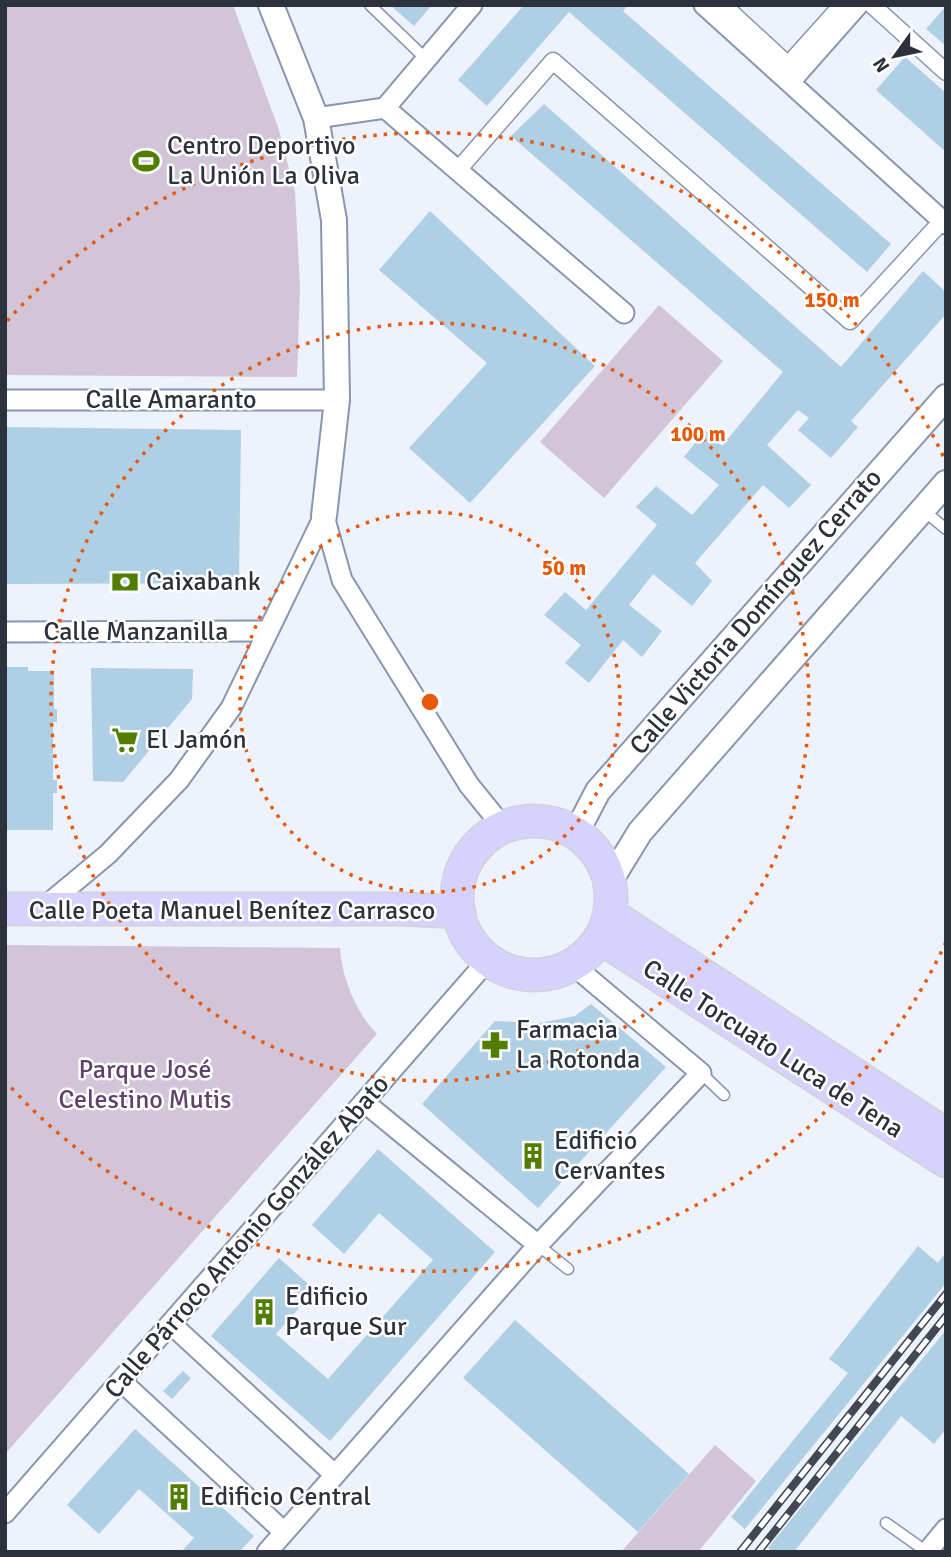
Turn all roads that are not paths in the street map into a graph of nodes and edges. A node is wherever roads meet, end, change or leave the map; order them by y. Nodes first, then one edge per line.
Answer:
1 (271, 5) edge
2 (370, 5) edge
3 (472, 5) edge
4 (704, 5) edge
5 (723, 5) edge
6 (842, 5) edge
7 (858, 5) edge
8 (872, 5) edge
9 (426, 59) junction
10 (946, 72) edge
11 (790, 82) junction
12 (386, 108) junction
13 (316, 118) junction
14 (458, 170) junction
15 (944, 222) edge
16 (624, 313) dead end
17 (946, 397) edge
18 (5, 400) edge
19 (337, 400) junction
20 (946, 483) edge
21 (923, 509) junction
22 (324, 516) junction
23 (946, 529) edge
24 (267, 631) junction
25 (5, 632) edge
26 (503, 827) junction
27 (576, 833) junction
28 (610, 881) junction
29 (5, 909) edge
30 (42, 909) junction
31 (458, 912) junction
32 (606, 926) junction
33 (488, 960) junction
34 (573, 965) junction
35 (701, 1073) junction
36 (724, 1095) dead end
37 (364, 1102) junction
38 (946, 1135) edge
39 (946, 1161) edge
40 (538, 1245) junction
41 (568, 1269) dead end
42 (171, 1324) junction
43 (121, 1381) junction
44 (334, 1475) junction
45 (5, 1513) edge
46 (886, 1523) dead end
47 (946, 1529) edge
48 (284, 1532) junction
49 (267, 1552) edge
50 (927, 1552) edge

1 - 13 street
2 - 9 lane
3 - 9 street
4 - 11 street
5 - 6 street
7 - 11 street
8 - 10 street
9 - 12 street
11 - 15 street
12 - 13 street
12 - 14 street
13 - 19 street
14 - 15 street
14 - 16 street
17 - 27 street, Calle Victoria Domínguez Cerrato
18 - 19 street, Calle Amaranto
19 - 22 street
20 - 21 street
21 - 23 lane
21 - 28 street
22 - 24 street
22 - 26 street
24 - 25 street, Calle Manzanilla
24 - 30 street
26 - 27 main road
26 - 31 main road
27 - 28 main road
28 - 32 main road
29 - 30 main road, Calle Poeta Manuel Benítez Carrasco
30 - 31 main road, Calle Poeta Manuel Benítez Carrasco
31 - 33 main road
32 - 34 main road
32 - 38 main road, Calle Torcuato Luca de Tena
32 - 39 main road, Calle Torcuato Luca de Tena
33 - 34 main road
33 - 37 street, Calle Párroco Antonio González Abato
34 - 35 street
35 - 36 lane
35 - 40 street
37 - 40 street
37 - 42 street, Calle Párroco Antonio González Abato
40 - 41 lane
40 - 44 street
42 - 43 street, Calle Párroco Antonio González Abato
42 - 44 street
43 - 45 street, Calle Párroco Antonio González Abato
43 - 48 street
44 - 48 street
46 - 50 lane
47 - 50 street
48 - 49 street

